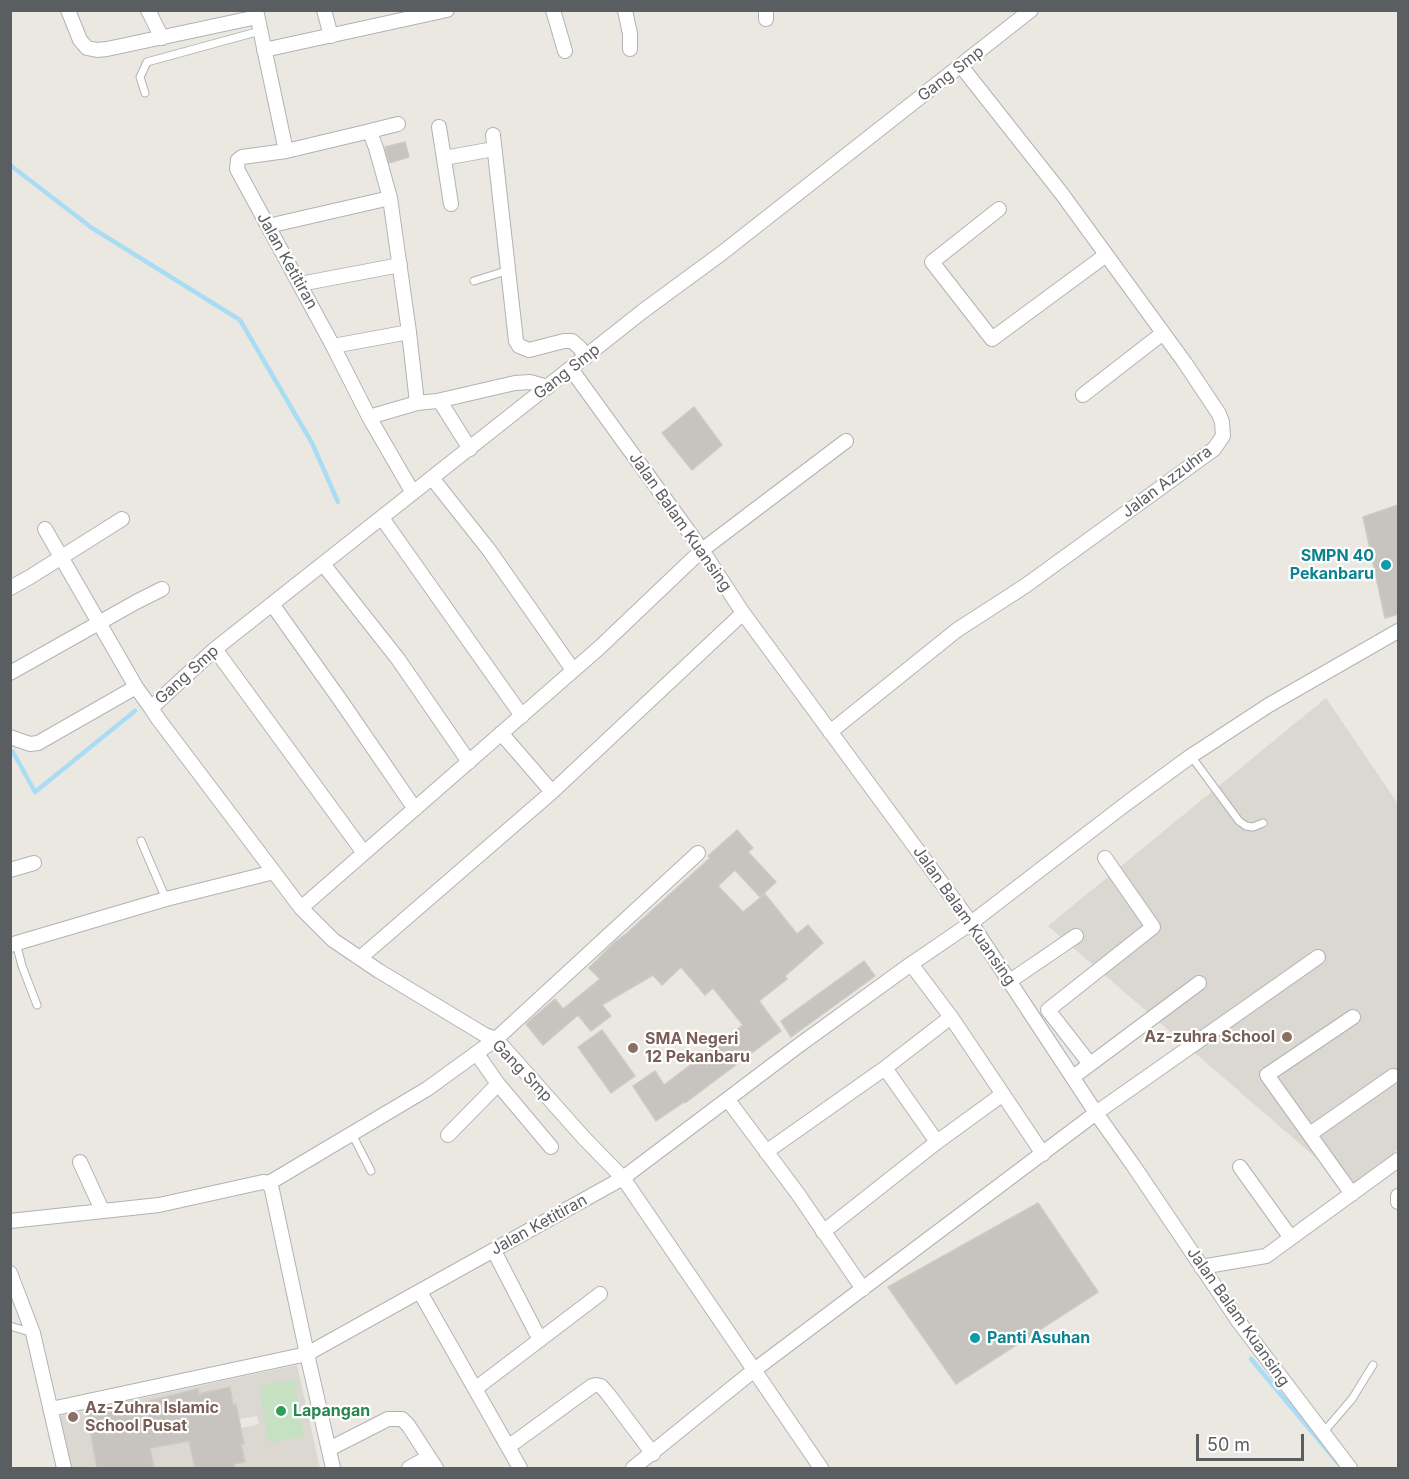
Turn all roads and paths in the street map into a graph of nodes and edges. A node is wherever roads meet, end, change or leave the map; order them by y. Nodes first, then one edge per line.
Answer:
1 (68, 10) edge
2 (148, 10) edge
3 (324, 10) edge
4 (447, 10) edge
5 (553, 10) edge
6 (625, 10) edge
7 (1031, 10) edge
8 (257, 20) edge
9 (331, 36) junction
10 (162, 38) junction
11 (630, 49) dead end
12 (264, 50) junction
13 (565, 51) dead end
14 (961, 66) junction
15 (145, 93) dead end
16 (398, 124) dead end
17 (439, 127) dead end
18 (366, 132) junction
19 (286, 151) junction
20 (444, 158) junction
21 (390, 198) junction
22 (451, 204) dead end
23 (999, 209) dead end
24 (268, 226) junction
25 (1106, 255) junction
26 (400, 265) junction
27 (509, 270) junction
28 (474, 281) dead end
29 (300, 284) junction
30 (410, 332) junction
31 (1163, 333) junction
32 (333, 346) junction
33 (586, 357) junction
34 (571, 369) junction
35 (548, 387) junction
36 (1083, 395) dead end
37 (437, 401) junction
38 (417, 403) junction
39 (369, 417) junction
40 (846, 441) dead end
41 (470, 449) junction
42 (432, 478) junction
43 (413, 493) junction
44 (382, 518) junction
45 (122, 519) dead end
46 (45, 529) dead end
47 (702, 550) junction
48 (61, 557) junction
49 (323, 564) junction
50 (10, 588) edge
51 (162, 589) dead end
52 (272, 604) junction
53 (743, 613) junction
54 (99, 623) junction
55 (1398, 631) edge
56 (215, 649) junction
57 (573, 670) junction
58 (10, 673) edge
59 (136, 687) junction
60 (151, 708) junction
61 (522, 716) junction
62 (830, 732) junction
63 (501, 733) junction
64 (10, 737) edge
65 (1191, 756) junction
66 (469, 762) junction
67 (552, 792) junction
68 (415, 808) junction
69 (1263, 823) dead end
70 (141, 841) dead end
71 (364, 853) junction
72 (698, 853) dead end
73 (1105, 858) dead end
74 (34, 863) dead end
75 (10, 870) edge
76 (274, 872) junction
77 (166, 899) junction
78 (301, 908) junction
79 (971, 923) junction
80 (1076, 936) dead end
81 (13, 944) edge
82 (1318, 957) dead end
83 (360, 958) junction
84 (911, 964) junction
85 (1010, 981) junction
86 (1199, 983) dead end
87 (37, 1005) dead end
88 (951, 1017) junction
89 (1353, 1017) dead end
90 (496, 1040) junction
91 (477, 1054) junction
92 (1090, 1064) junction
93 (885, 1068) junction
94 (1394, 1076) dead end
95 (1073, 1077) junction
96 (498, 1084) junction
97 (1003, 1094) junction
98 (728, 1100) junction
99 (1096, 1113) junction
100 (352, 1134) junction
101 (1310, 1134) junction
102 (448, 1136) dead end
103 (937, 1142) junction
104 (551, 1147) dead end
105 (766, 1152) junction
106 (1043, 1154) junction
107 (1398, 1161) edge
108 (80, 1162) dead end
109 (1240, 1167) dead end
110 (371, 1171) dead end
111 (622, 1178) junction
112 (269, 1184) junction
113 (1352, 1194) junction
114 (1398, 1196) edge
115 (1398, 1202) edge
116 (102, 1210) junction
117 (10, 1221) edge
118 (823, 1232) junction
119 (1291, 1238) junction
120 (494, 1251) junction
121 (1201, 1267) junction
122 (10, 1273) edge
123 (863, 1289) junction
124 (420, 1292) junction
125 (600, 1294) dead end
126 (10, 1326) edge
127 (33, 1333) junction
128 (540, 1340) junction
129 (306, 1354) junction
130 (1373, 1365) dead end
131 (753, 1371) junction
132 (475, 1389) junction
133 (51, 1409) junction
134 (1322, 1434) junction
135 (508, 1447) junction
136 (329, 1449) junction
137 (652, 1454) junction
138 (433, 1463) edge
139 (64, 1468) edge
140 (333, 1468) edge
141 (409, 1468) edge
142 (520, 1468) edge
143 (633, 1468) edge
144 (821, 1468) edge
145 (1350, 1468) edge

1 - 10 street
2 - 10 street
3 - 9 street
4 - 9 street
5 - 13 street
6 - 11 street
7 - 14 street, Gang Smp
8 - 10 street
8 - 12 street
8 - 15 lane
9 - 12 street
12 - 19 street
14 - 25 street, Jalan Azzuhra
14 - 33 street, Gang Smp
16 - 18 street, Jalan Ketitiran
17 - 20 street
18 - 19 street, Jalan Ketitiran
18 - 21 street
19 - 24 street, Jalan Ketitiran
20 - 22 street
20 - 27 street
21 - 24 street
21 - 26 street
23 - 25 street
24 - 29 street, Jalan Ketitiran
25 - 31 street, Jalan Azzuhra
26 - 29 street
26 - 30 street
27 - 28 lane
27 - 33 street
29 - 32 street, Jalan Ketitiran
30 - 32 street
30 - 38 street
31 - 36 street
31 - 62 street, Jalan Azzuhra
32 - 39 street, Jalan Ketitiran
33 - 34 street, Gang Smp
34 - 35 street, Gang Smp
34 - 47 street, Jalan Balam Kuansing
35 - 37 street
35 - 41 street, Gang Smp
37 - 38 street
37 - 41 street
38 - 39 street
39 - 43 street, Jalan Ketitiran
40 - 47 street
41 - 42 street, Gang Smp
42 - 43 street, Gang Smp
42 - 57 street
43 - 44 street, Gang Smp
44 - 49 street, Gang Smp
44 - 61 street
45 - 48 street
46 - 48 street
47 - 53 street, Jalan Balam Kuansing
47 - 57 street
48 - 50 street
48 - 54 street
49 - 52 street, Gang Smp
49 - 66 street
51 - 54 street
52 - 56 street, Gang Smp
52 - 68 street
53 - 62 street, Jalan Balam Kuansing
53 - 67 street
54 - 58 street
54 - 59 street
55 - 65 street, Jalan Ketitiran
56 - 60 street, Gang Smp
56 - 71 street
57 - 61 street
59 - 60 street
59 - 64 street
60 - 76 street, Gang Smp
61 - 63 street
62 - 79 street, Jalan Balam Kuansing
63 - 66 street
63 - 67 street
65 - 69 lane
65 - 79 street, Jalan Ketitiran
66 - 68 street
67 - 83 street
68 - 71 street
70 - 77 lane
71 - 78 street
72 - 90 street
73 - 92 street
74 - 75 street
76 - 77 street
76 - 78 street, Gang Smp
77 - 81 street
78 - 83 street, Gang Smp
79 - 84 street, Jalan Ketitiran
79 - 85 street, Jalan Balam Kuansing
80 - 85 street
81 - 87 lane
82 - 99 street
83 - 90 street, Gang Smp
84 - 88 street
84 - 98 street, Jalan Ketitiran
85 - 95 street, Jalan Balam Kuansing
86 - 92 street
88 - 93 street
88 - 97 street
89 - 101 street
90 - 91 street
90 - 111 street, Gang Smp
91 - 96 street
91 - 100 street
92 - 95 street
93 - 103 street
93 - 105 street
94 - 101 street
95 - 99 street, Jalan Balam Kuansing
96 - 102 street
96 - 104 street
97 - 103 street
97 - 106 street
98 - 105 street
98 - 111 street, Jalan Ketitiran
99 - 106 street
99 - 121 street, Jalan Balam Kuansing
100 - 110 lane
100 - 112 street
101 - 113 street
103 - 118 street
105 - 118 street
106 - 123 street
107 - 113 street
108 - 116 street
109 - 119 street
111 - 120 street, Jalan Ketitiran
111 - 131 street, Gang Smp
112 - 116 street
112 - 129 street
113 - 119 street
114 - 115 street
116 - 117 street
118 - 123 street
119 - 121 street
120 - 124 street, Jalan Ketitiran
120 - 128 street
121 - 134 street, Jalan Balam Kuansing
122 - 127 street
123 - 131 street
124 - 129 street, Jalan Ketitiran
124 - 132 street
125 - 128 street
126 - 127 lane
127 - 133 street
128 - 132 street
129 - 133 street, Jalan Ketitiran
129 - 136 street
130 - 134 lane
131 - 137 street
131 - 144 street, Gang Smp
132 - 135 street
133 - 139 street
134 - 145 street, Jalan Balam Kuansing
135 - 137 street
135 - 142 street
136 - 138 street
136 - 140 street
137 - 143 street
138 - 141 street

